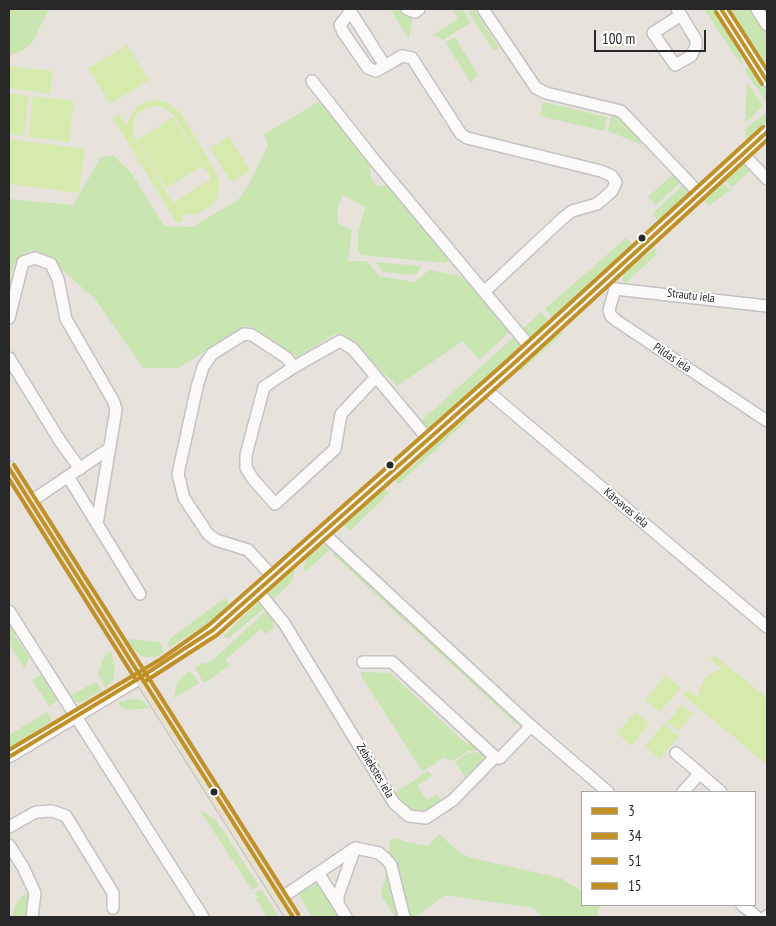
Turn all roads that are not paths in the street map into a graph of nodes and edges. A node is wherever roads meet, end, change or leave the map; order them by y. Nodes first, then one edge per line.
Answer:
1 (407, 9) edge
2 (419, 9) edge
3 (482, 9) edge
4 (721, 9) edge
5 (757, 9) edge
6 (349, 10) edge
7 (767, 25) edge
8 (385, 66) junction
9 (312, 81) dead end
10 (767, 81) edge
11 (767, 132) edge
12 (744, 154) junction
13 (767, 179) edge
14 (699, 193) junction
15 (606, 279) junction
16 (615, 289) junction
17 (484, 292) junction
18 (767, 306) edge
19 (9, 318) edge
20 (531, 348) junction
21 (9, 358) edge
22 (294, 367) junction
23 (376, 377) junction
24 (484, 389) junction
25 (767, 421) edge
26 (428, 439) junction
27 (110, 448) junction
28 (9, 468) edge
29 (80, 469) junction
30 (68, 478) junction
31 (30, 502) junction
32 (97, 524) junction
33 (323, 532) junction
34 (273, 577) junction
35 (257, 590) junction
36 (140, 594) dead end
37 (9, 610) edge
38 (767, 627) edge
39 (363, 662) dead end
40 (141, 677) junction
41 (75, 716) junction
42 (531, 726) junction
43 (676, 753) dead end
44 (9, 757) edge
45 (495, 757) junction
46 (700, 773) junction
47 (607, 791) edge
48 (685, 791) edge
49 (720, 791) edge
50 (9, 827) edge
51 (9, 845) edge
52 (355, 848) junction
53 (12, 859) edge
54 (318, 873) junction
55 (281, 898) junction
56 (338, 904) junction
57 (743, 906) edge
58 (113, 908) dead end
59 (32, 917) edge
60 (203, 917) edge
61 (293, 917) edge
62 (346, 917) edge
63 (404, 917) edge
64 (757, 917) edge

1 - 2 street
3 - 14 street
4 - 10 street
5 - 7 street
6 - 8 street
6 - 8 street
8 - 17 street
9 - 17 street
11 - 12 street
12 - 13 street
12 - 14 street
14 - 15 street
15 - 16 street
15 - 20 street
16 - 18 street, Strautu iela
16 - 25 street, Pildas iela
17 - 20 street
19 - 27 street
20 - 24 street
21 - 29 street
22 - 23 street
22 - 23 street
22 - 34 street
23 - 26 street
24 - 26 street
24 - 38 street, Kārsavas iela
26 - 33 street
27 - 29 street
27 - 32 street
28 - 31 main road
29 - 30 street
30 - 31 street
30 - 32 street
31 - 40 main road
32 - 36 street
33 - 34 street
33 - 42 street
34 - 35 street
35 - 40 street
35 - 45 street, Zebiekstes iela
37 - 41 street
39 - 45 street
40 - 41 street
40 - 55 main road
41 - 44 street
41 - 60 street
42 - 45 street, Zebiekstes iela
42 - 47 street
43 - 46 street
46 - 48 street
46 - 49 street
50 - 58 street
51 - 53 street
52 - 54 street
52 - 56 street
52 - 63 street
53 - 59 street
54 - 55 street
54 - 56 street
55 - 61 main road
56 - 62 street
57 - 64 street

